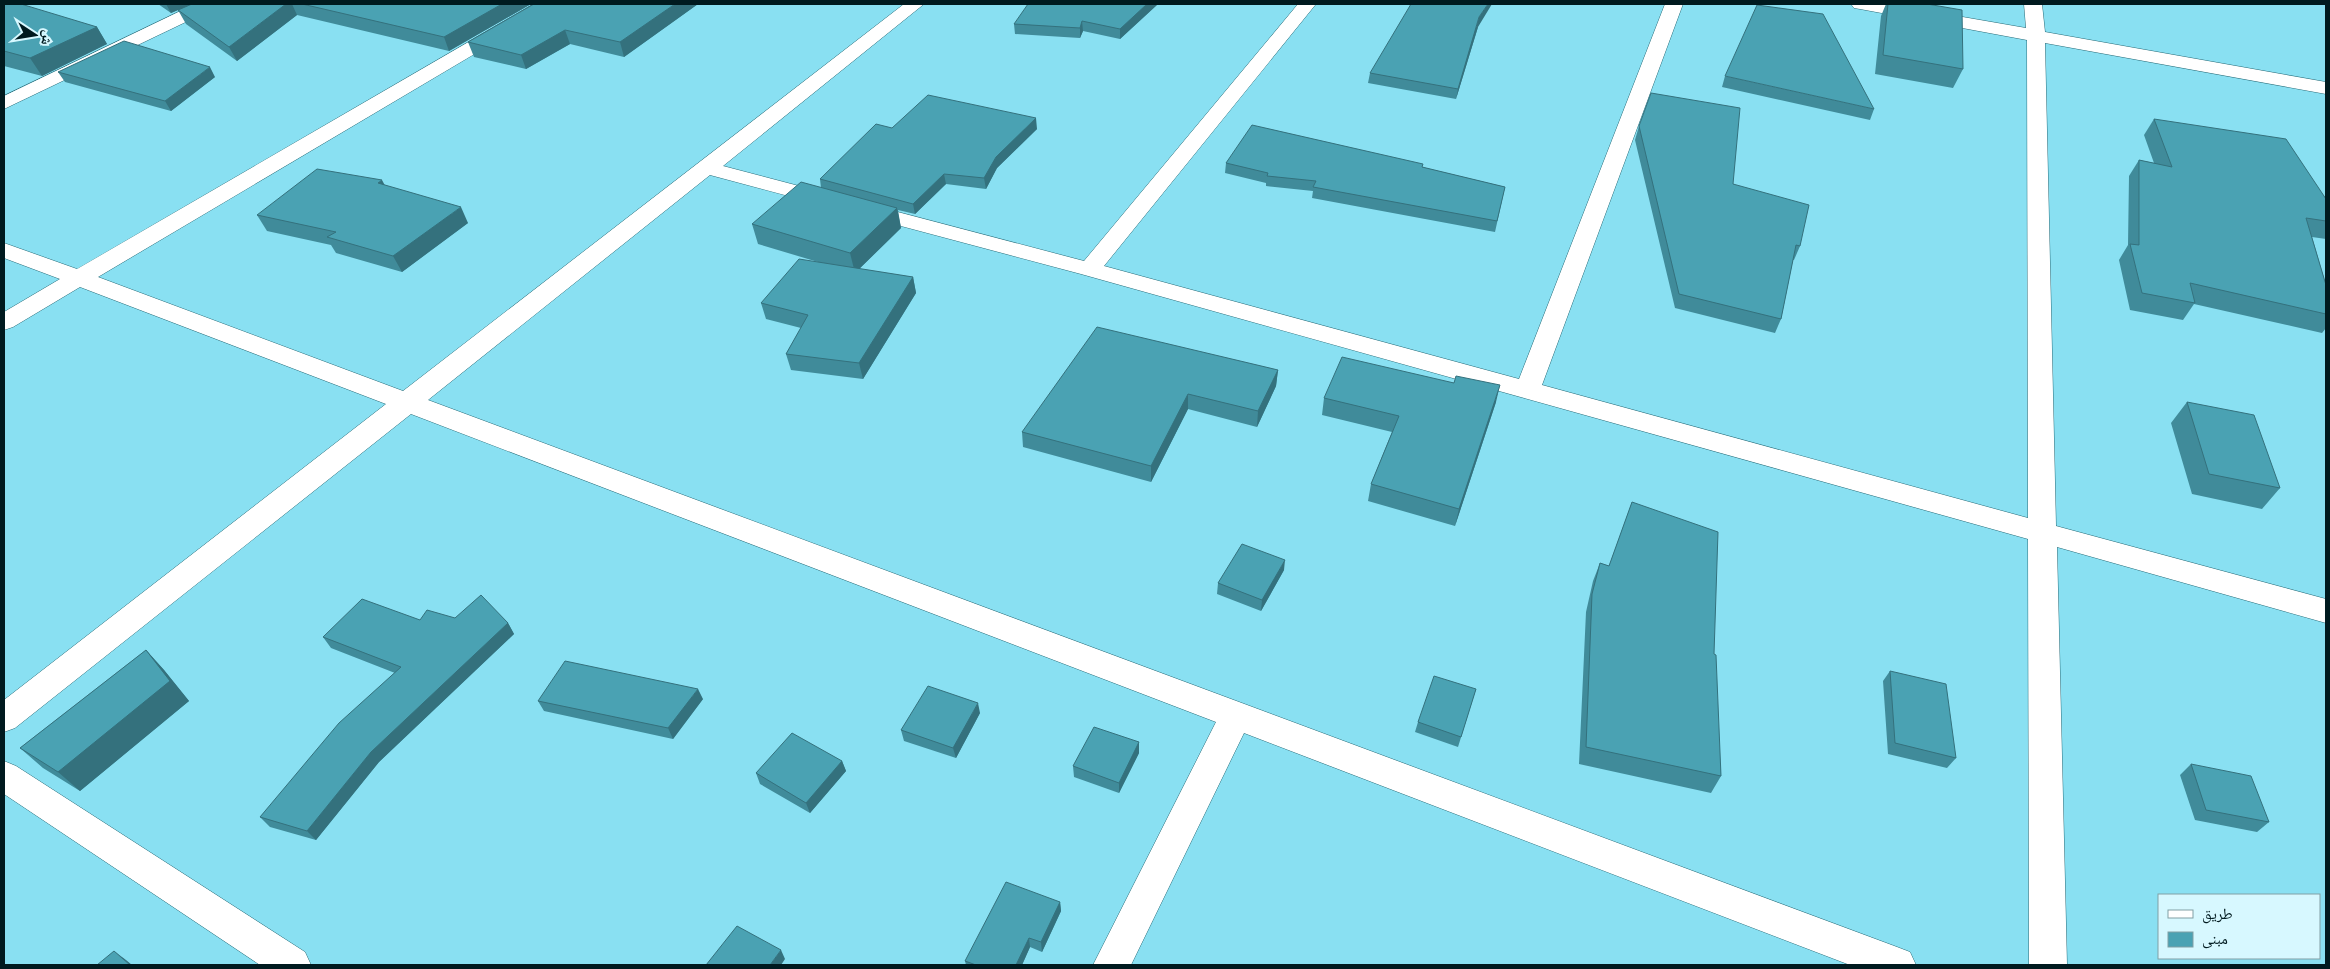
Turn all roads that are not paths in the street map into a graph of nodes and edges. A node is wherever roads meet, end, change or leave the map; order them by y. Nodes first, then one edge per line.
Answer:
1 (209, 4) edge
2 (546, 4) edge
3 (915, 4) edge
4 (1307, 4) edge
5 (1674, 4) edge
6 (1860, 4) edge
7 (2033, 4) edge
8 (167, 6) dead end
9 (190, 13) junction
10 (2036, 36) junction
11 (2326, 88) edge
12 (4, 103) edge
13 (707, 168) junction
14 (4, 250) edge
15 (1089, 269) junction
16 (79, 278) junction
17 (4, 322) edge
18 (1527, 391) junction
19 (408, 402) junction
20 (2041, 532) junction
21 (2326, 611) edge
22 (1236, 715) junction
23 (4, 718) edge
24 (4, 776) edge
25 (1887, 963) edge
26 (292, 965) edge
27 (1112, 965) edge
28 (2048, 965) edge

1 - 9 street
2 - 16 street
3 - 13 street
4 - 15 street
5 - 18 street
6 - 10 street
7 - 10 street
8 - 9 street
9 - 12 street
10 - 11 street
10 - 20 street
13 - 15 street
13 - 19 street
14 - 16 street
15 - 18 street
16 - 17 street
16 - 19 street
18 - 20 street
19 - 22 street
19 - 23 street
20 - 21 street
20 - 28 street
22 - 25 street
22 - 27 street
24 - 26 street

